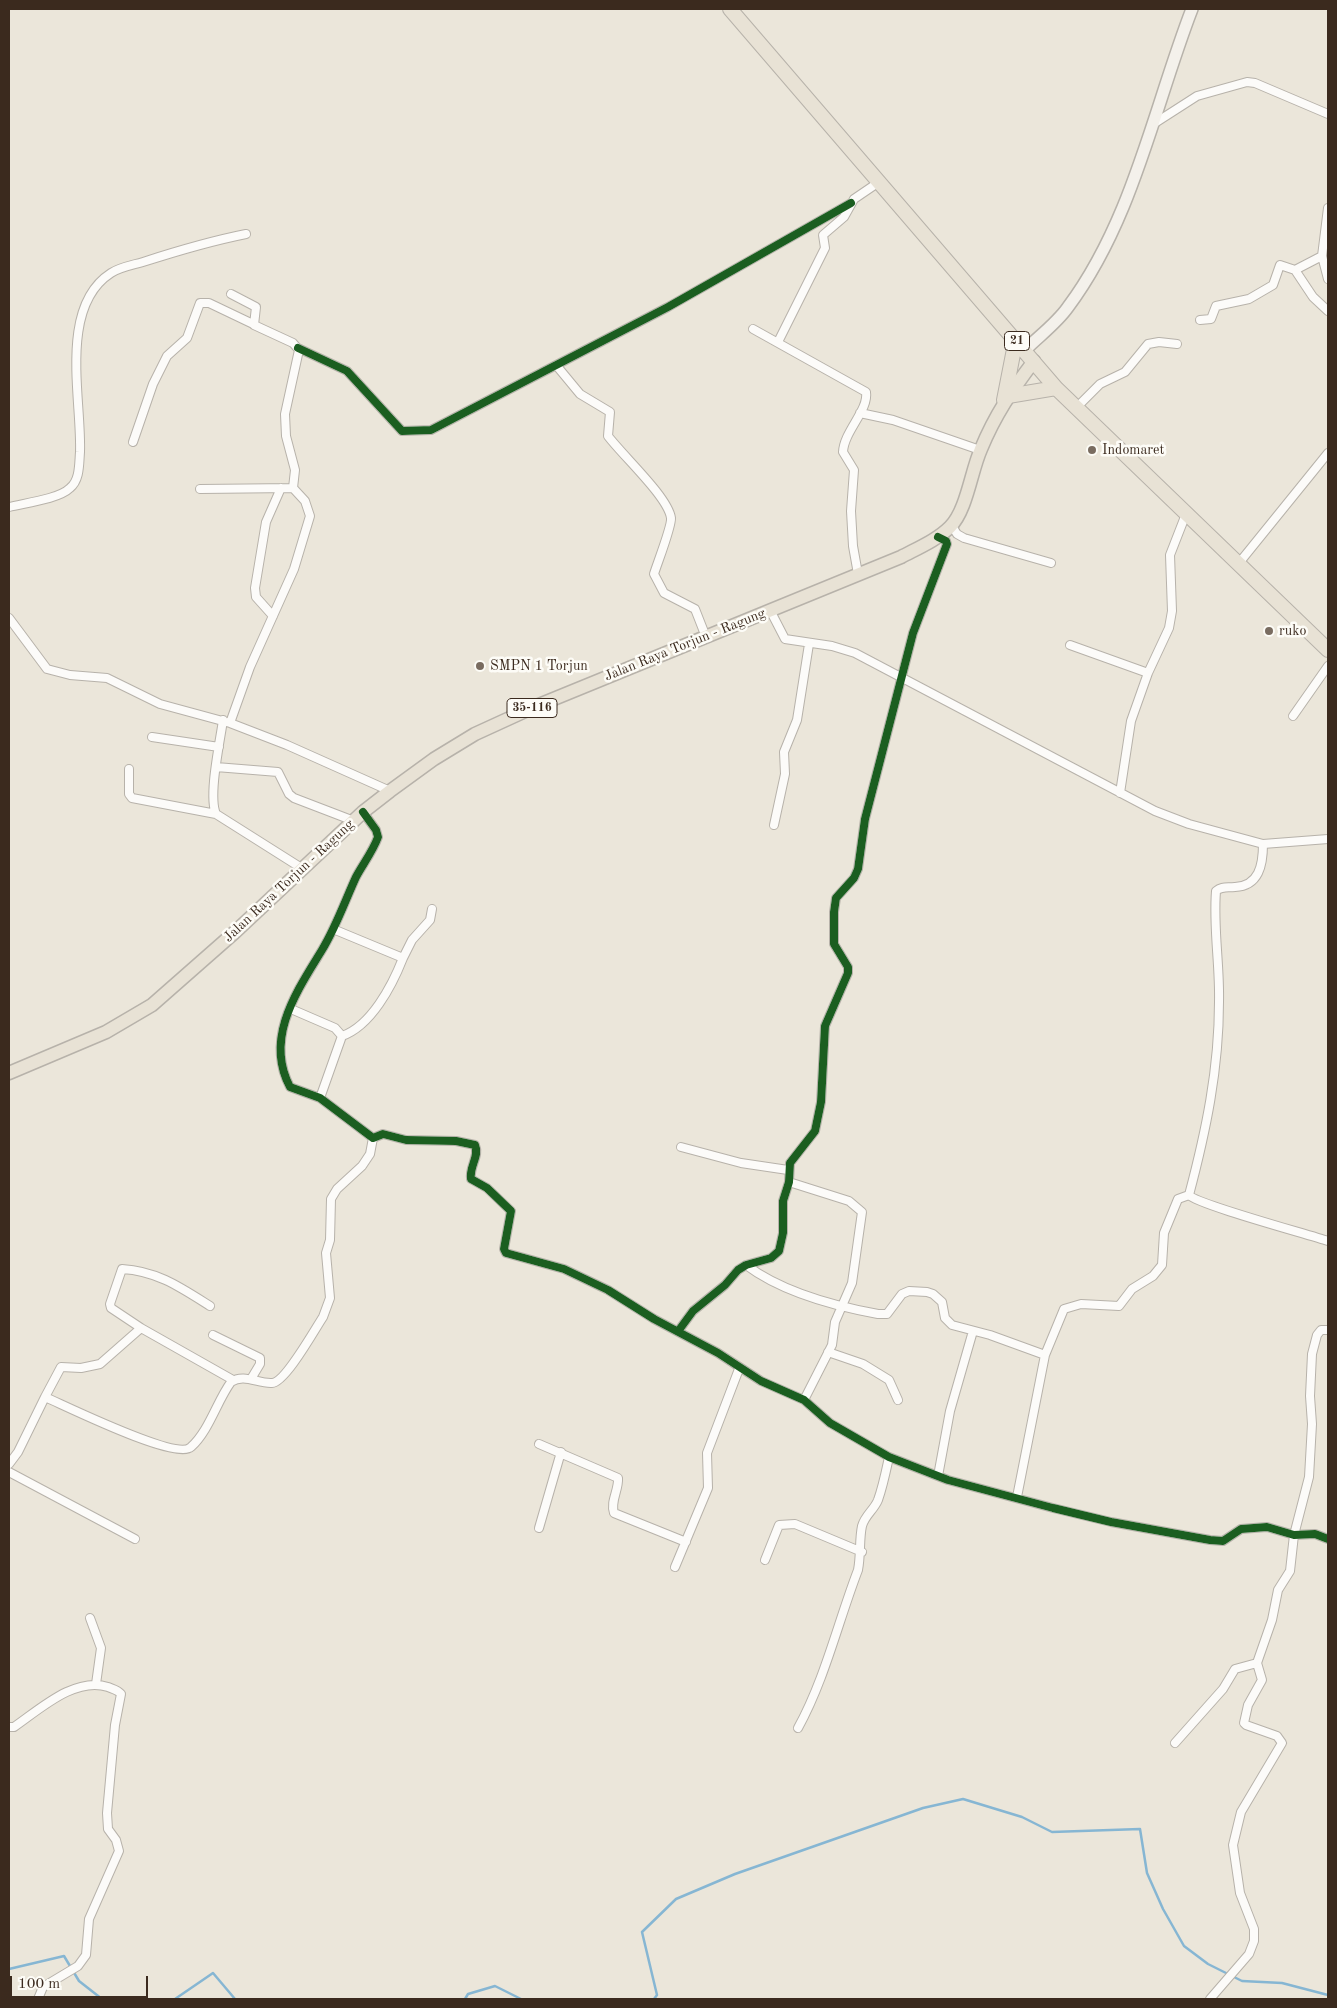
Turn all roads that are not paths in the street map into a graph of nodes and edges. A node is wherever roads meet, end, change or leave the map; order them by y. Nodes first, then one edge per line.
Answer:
1 (730, 9) edge
2 (1192, 9) edge
3 (1328, 114) edge
4 (1155, 123) junction
5 (879, 182) junction
6 (851, 203) junction
7 (1328, 208) edge
8 (246, 234) dead end
9 (1322, 256) junction
10 (1295, 270) junction
11 (1328, 279) edge
12 (231, 294) dead end
13 (1328, 311) edge
14 (1200, 320) dead end
15 (252, 324) junction
16 (753, 329) dead end
17 (778, 342) junction
18 (1177, 344) dead end
19 (298, 348) junction
20 (1025, 350) junction
21 (556, 365) junction
22 (1056, 388) junction
23 (1006, 398) junction
24 (1077, 407) junction
25 (860, 413) junction
26 (133, 442) dead end
27 (980, 450) junction
28 (1328, 453) edge
29 (281, 488) junction
30 (293, 488) junction
31 (200, 489) dead end
32 (9, 507) edge
33 (1186, 514) junction
34 (952, 526) junction
35 (938, 537) junction
36 (1051, 563) dead end
37 (1239, 564) junction
38 (858, 574) junction
39 (770, 610) junction
40 (273, 616) junction
41 (9, 618) edge
42 (706, 637) junction
43 (809, 644) junction
44 (1070, 645) dead end
45 (1328, 650) edge
46 (1328, 666) edge
47 (1148, 674) junction
48 (902, 676) junction
49 (1293, 716) dead end
50 (226, 721) junction
51 (152, 738) dead end
52 (219, 747) junction
53 (216, 767) junction
54 (129, 769) dead end
55 (390, 791) junction
56 (1120, 793) junction
57 (216, 814) junction
58 (358, 817) junction
59 (774, 825) dead end
60 (1328, 838) edge
61 (1263, 844) junction
62 (303, 869) junction
63 (432, 909) dead end
64 (334, 929) junction
65 (403, 958) junction
66 (292, 1009) junction
67 (342, 1036) junction
68 (9, 1073) edge
69 (320, 1098) junction
70 (373, 1138) junction
71 (680, 1148) dead end
72 (788, 1170) junction
73 (789, 1182) junction
74 (1188, 1195) junction
75 (1328, 1241) edge
76 (746, 1265) junction
77 (841, 1305) junction
78 (210, 1306) dead end
79 (141, 1328) junction
80 (679, 1330) junction
81 (1328, 1330) edge
82 (973, 1331) junction
83 (213, 1335) dead end
84 (828, 1352) junction
85 (1045, 1355) junction
86 (739, 1369) junction
87 (252, 1379) junction
88 (233, 1380) junction
89 (45, 1397) junction
90 (804, 1400) junction
91 (898, 1400) dead end
92 (538, 1444) dead end
93 (561, 1452) junction
94 (889, 1457) junction
95 (9, 1464) edge
96 (9, 1472) edge
97 (938, 1476) junction
98 (1017, 1497) junction
99 (539, 1528) dead end
100 (1294, 1535) junction
101 (135, 1539) dead end
102 (1328, 1539) edge
103 (686, 1542) junction
104 (862, 1552) junction
105 (765, 1560) dead end
106 (675, 1567) dead end
107 (90, 1618) dead end
108 (1258, 1663) junction
109 (96, 1684) junction
110 (798, 1728) dead end
111 (9, 1729) edge
112 (1175, 1743) dead end
113 (38, 1999) edge
114 (1210, 1999) edge

1 - 5 highway, 21
2 - 4 street
3 - 4 street
4 - 20 street
5 - 6 street
5 - 20 highway, 21
6 - 17 street
6 - 21 street
7 - 9 street
8 - 32 street
9 - 10 street
9 - 11 street
10 - 13 street
10 - 14 street
12 - 15 street
15 - 19 street
15 - 26 street
16 - 17 street
17 - 25 street
18 - 24 street
19 - 21 street
19 - 30 street
20 - 22 highway, 21
20 - 23 highway
20 - 23 main road, Jalan Raya Torjun - Ragung / 35-116
21 - 42 street
22 - 23 highway
22 - 24 highway, 21
23 - 27 main road, Jalan Raya Torjun - Ragung / 35-116
24 - 33 highway, 21
25 - 27 street
25 - 38 street
27 - 34 main road, Jalan Raya Torjun - Ragung / 35-116
28 - 37 street
29 - 30 street
29 - 31 street
29 - 40 street
30 - 40 street
33 - 37 highway, 21
33 - 47 street
34 - 35 main road, Jalan Raya Torjun - Ragung / 35-116
34 - 36 street
35 - 38 main road, Jalan Raya Torjun - Ragung / 35-116
35 - 48 street
37 - 45 highway, 21
38 - 39 main road, Jalan Raya Torjun - Ragung / 35-116
39 - 42 main road, Jalan Raya Torjun - Ragung / 35-116
39 - 43 street
40 - 50 street
41 - 50 street
42 - 55 main road, Jalan Raya Torjun - Ragung / 35-116
43 - 48 street
43 - 59 street
44 - 47 street
46 - 49 street
47 - 56 street
48 - 56 street
48 - 72 street
50 - 52 street
50 - 55 street
51 - 52 street
52 - 53 street
53 - 57 street
53 - 58 street
54 - 57 street
55 - 58 main road, Jalan Raya Torjun - Ragung / 35-116
56 - 61 street
57 - 62 street
58 - 62 main road, Jalan Raya Torjun - Ragung / 35-116
58 - 64 street
60 - 61 street
61 - 74 street
62 - 68 main road, Jalan Raya Torjun - Ragung / 35-116
63 - 65 street
64 - 65 street
64 - 66 street
65 - 67 street
66 - 67 street
66 - 69 street
67 - 69 street
69 - 70 street
70 - 80 street
70 - 87 street
71 - 72 street
72 - 73 street
73 - 76 street
73 - 77 street
74 - 75 street
74 - 85 street
76 - 77 street
76 - 80 street
77 - 82 street
77 - 84 street
78 - 79 street
79 - 88 street
79 - 89 street
80 - 86 street
81 - 100 street
82 - 85 street
82 - 97 street
83 - 87 street
84 - 90 street
84 - 91 street
85 - 98 street
86 - 90 street
86 - 103 street
87 - 88 street
88 - 89 street
89 - 95 street
90 - 94 street
92 - 93 street
93 - 99 street
93 - 103 street
94 - 97 street
94 - 104 street
96 - 101 street
97 - 98 street
98 - 100 street
100 - 102 street
100 - 108 street
103 - 106 street
104 - 105 street
104 - 110 street
107 - 109 street
108 - 112 street
108 - 114 street
109 - 111 street
109 - 113 street

